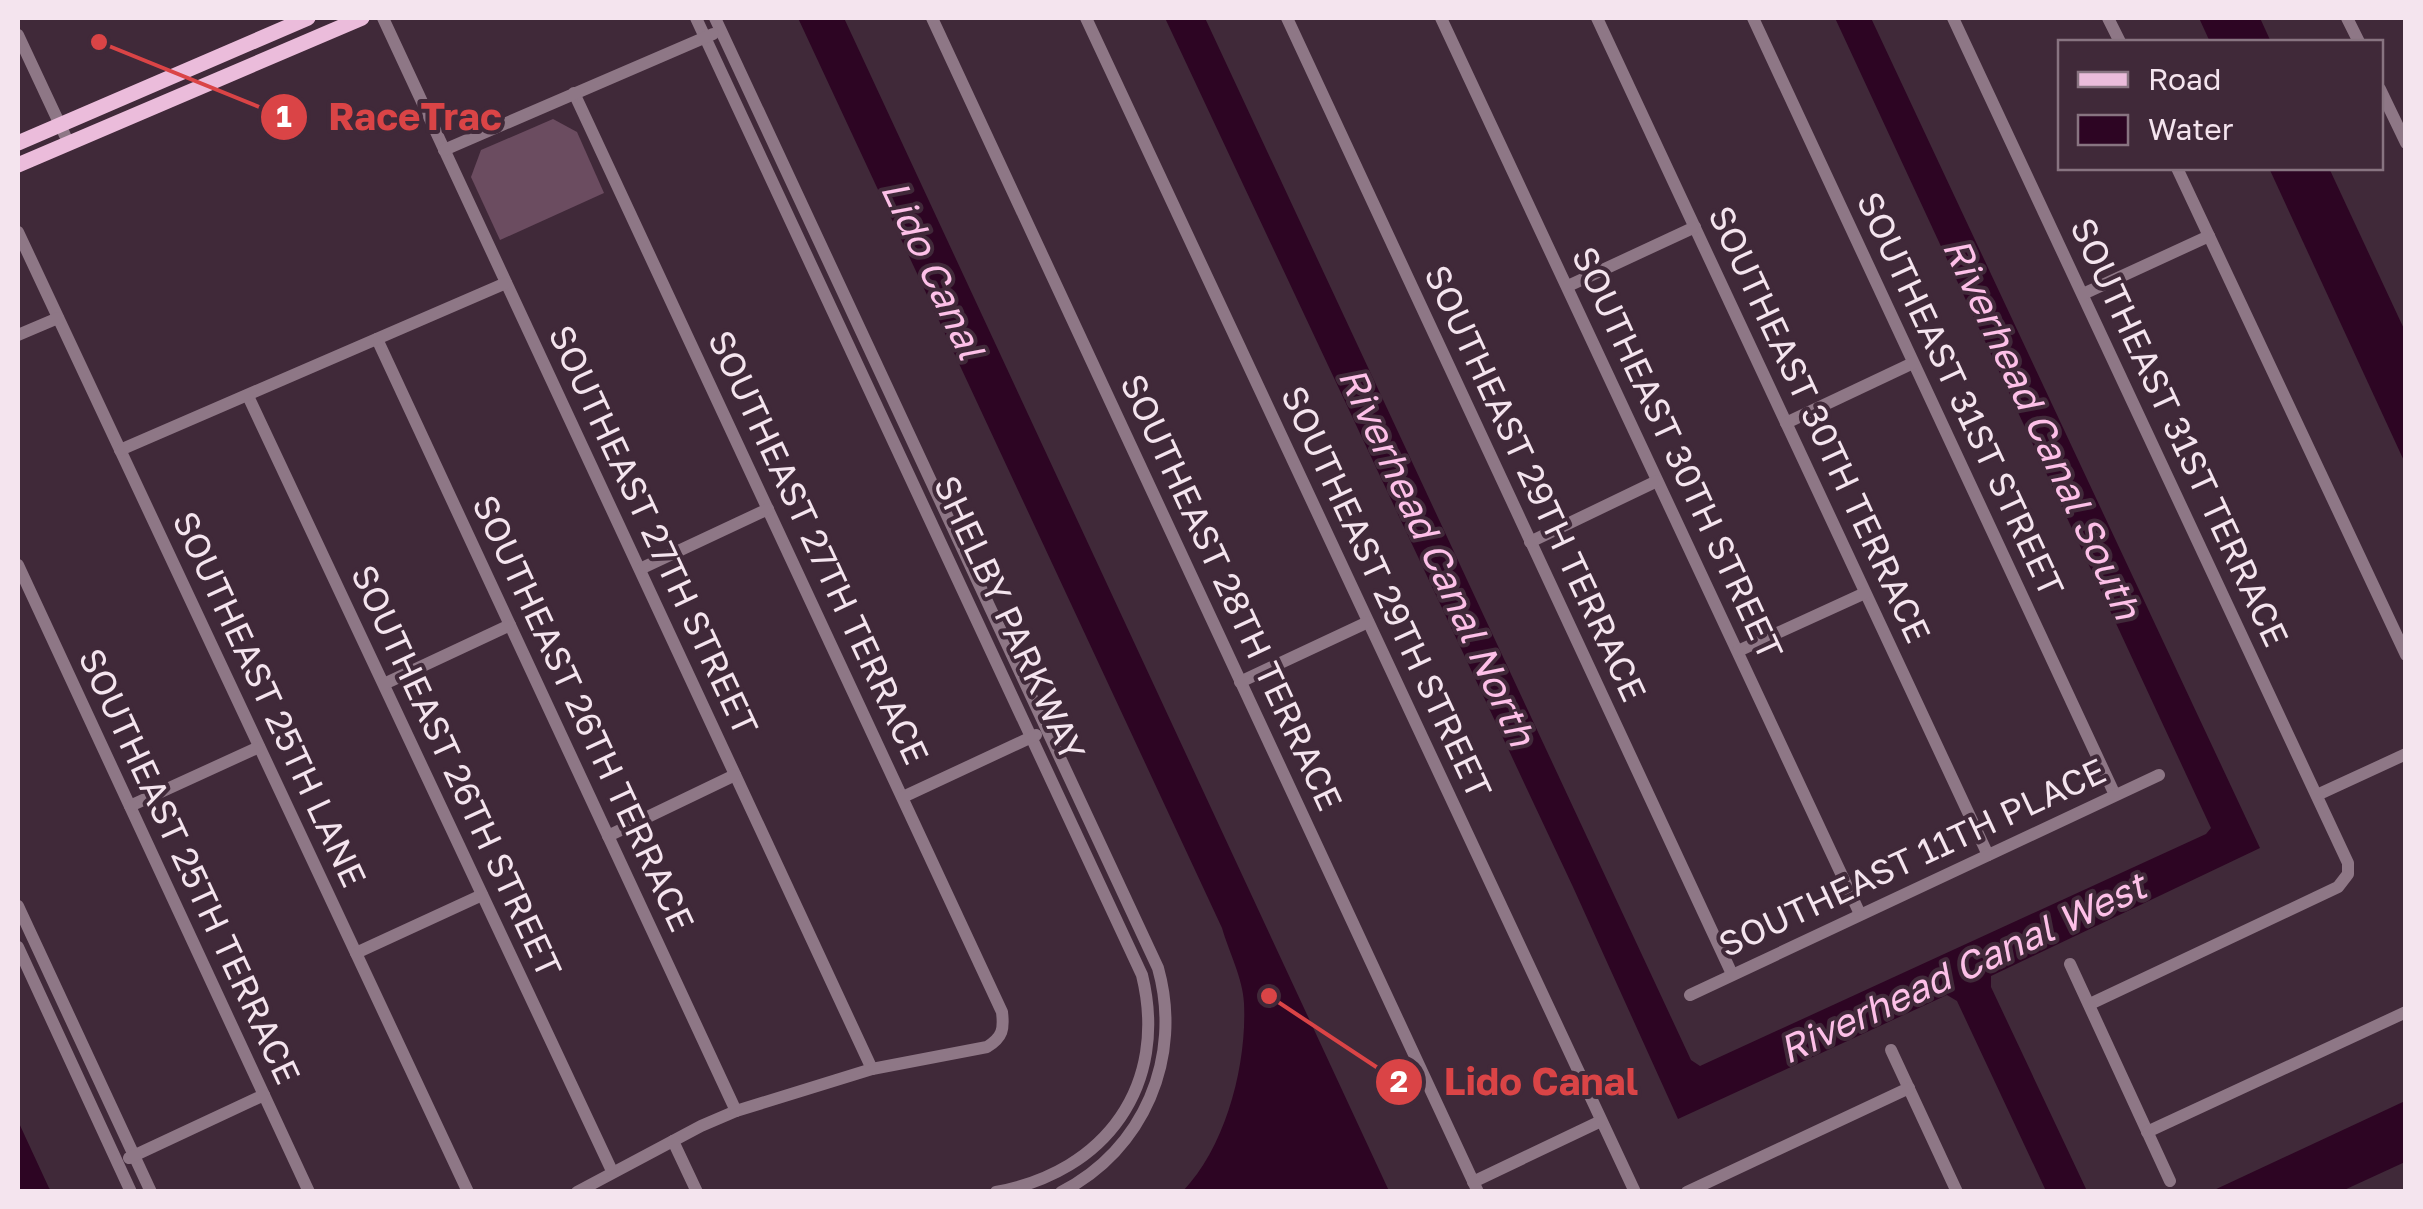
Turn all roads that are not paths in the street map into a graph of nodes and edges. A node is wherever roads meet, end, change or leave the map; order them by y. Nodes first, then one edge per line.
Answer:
1 (308, 18) edge
2 (362, 18) edge
3 (383, 18) edge
4 (696, 18) edge
5 (932, 18) edge
6 (1086, 18) edge
7 (1286, 18) edge
8 (1441, 18) edge
9 (1597, 18) edge
10 (1753, 18) edge
11 (1953, 18) edge
12 (718, 24) edge
13 (18, 35) edge
14 (705, 37) junction
15 (574, 93) junction
16 (2383, 94) edge
17 (60, 124) junction
18 (2402, 124) edge
19 (18, 143) edge
20 (2406, 143) edge
21 (69, 144) junction
22 (444, 150) junction
23 (18, 165) edge
24 (2178, 170) edge
25 (1694, 227) junction
26 (18, 232) edge
27 (2208, 236) junction
28 (506, 282) junction
29 (1568, 286) junction
30 (2083, 294) junction
31 (58, 318) junction
32 (18, 336) edge
33 (377, 340) junction
34 (1913, 363) junction
35 (248, 396) junction
36 (1786, 423) junction
37 (120, 450) junction
38 (1657, 481) junction
39 (768, 509) junction
40 (1530, 542) junction
41 (18, 565) edge
42 (640, 570) junction
43 (1865, 593) junction
44 (1368, 622) junction
45 (510, 625) junction
46 (1738, 651) junction
47 (2406, 655) edge
48 (1240, 682) junction
49 (384, 684) junction
50 (1048, 730) junction
51 (1032, 737) junction
52 (259, 746) junction
53 (2406, 754) edge
54 (2159, 775) dead end
55 (736, 776) junction
56 (2317, 795) junction
57 (2115, 796) junction
58 (903, 798) junction
59 (130, 806) junction
60 (608, 836) junction
61 (1988, 855) junction
62 (482, 895) junction
63 (18, 906) edge
64 (1860, 914) junction
65 (18, 948) edge
66 (356, 953) junction
67 (1153, 954) junction
68 (1137, 962) junction
69 (2070, 964) dead end
70 (1732, 974) junction
71 (1690, 994) dead end
72 (2090, 1004) junction
73 (2406, 1012) edge
74 (1891, 1050) dead end
75 (872, 1068) junction
76 (1909, 1088) junction
77 (264, 1095) junction
78 (736, 1111) junction
79 (1601, 1121) junction
80 (2147, 1132) junction
81 (673, 1141) junction
82 (134, 1156) junction
83 (118, 1164) junction
84 (612, 1171) junction
85 (2170, 1182) dead end
86 (1476, 1187) edge
87 (131, 1192) edge
88 (151, 1192) edge
89 (309, 1192) edge
90 (468, 1192) edge
91 (577, 1192) edge
92 (697, 1192) edge
93 (996, 1192) edge
94 (1060, 1192) edge
95 (1635, 1192) edge
96 (1687, 1192) edge
97 (1957, 1192) edge

1 - 17 main road
2 - 21 main road
3 - 22 street, SOUTHEAST 27TH STREET
4 - 14 street, SHELBY PARKWAY
5 - 48 street, SOUTHEAST 28TH TERRACE
6 - 44 street, SOUTHEAST 29TH STREET
7 - 40 street, SOUTHEAST 29TH TERRACE
8 - 29 street, SOUTHEAST 30TH STREET
9 - 25 street, SOUTHEAST 30TH TERRACE
10 - 34 street, SOUTHEAST 31ST STREET
11 - 30 street, SOUTHEAST 31ST TERRACE
12 - 14 street
12 - 50 street, SHELBY PARKWAY
13 - 17 street
14 - 15 street
14 - 51 street, SHELBY PARKWAY
15 - 22 street
15 - 39 street, SOUTHEAST 27TH TERRACE
16 - 18 street
17 - 19 main road
17 - 21 street
18 - 20 street
21 - 23 main road
22 - 28 street, SOUTHEAST 27TH STREET
24 - 27 street
25 - 29 street
25 - 36 street, SOUTHEAST 30TH TERRACE
26 - 31 street, SOUTHEAST 25TH LANE
27 - 30 street
27 - 47 street
28 - 33 street
28 - 42 street, SOUTHEAST 27TH STREET
29 - 38 street, SOUTHEAST 30TH STREET
30 - 56 street, SOUTHEAST 31ST TERRACE
31 - 32 street
31 - 37 street, SOUTHEAST 25TH LANE
33 - 35 street
33 - 45 street, SOUTHEAST 26TH TERRACE
34 - 36 street
34 - 57 street, SOUTHEAST 31ST STREET
35 - 37 street
35 - 49 street, SOUTHEAST 26TH STREET
36 - 43 street, SOUTHEAST 30TH TERRACE
37 - 52 street, SOUTHEAST 25TH LANE
38 - 40 street
38 - 46 street, SOUTHEAST 30TH STREET
39 - 42 street
39 - 58 street, SOUTHEAST 27TH TERRACE
40 - 70 street, SOUTHEAST 29TH TERRACE
41 - 59 street, SOUTHEAST 25TH TERRACE
42 - 55 street, SOUTHEAST 27TH STREET
43 - 46 street
43 - 61 street, SOUTHEAST 30TH TERRACE
44 - 48 street
44 - 79 street, SOUTHEAST 29TH STREET
45 - 49 street
45 - 60 street, SOUTHEAST 26TH TERRACE
46 - 64 street, SOUTHEAST 30TH STREET
48 - 86 street, SOUTHEAST 28TH TERRACE
49 - 62 street, SOUTHEAST 26TH STREET
50 - 51 street
50 - 67 street, SHELBY PARKWAY
51 - 58 street
51 - 68 street, SHELBY PARKWAY
52 - 59 street
52 - 66 street, SOUTHEAST 25TH LANE
53 - 56 street
54 - 57 street, SOUTHEAST 11TH PLACE
55 - 60 street
55 - 75 street, SOUTHEAST 27TH STREET
56 - 72 street, SOUTHEAST 31ST TERRACE
57 - 61 street, SOUTHEAST 11TH PLACE
58 - 75 street, SOUTHEAST 27TH TERRACE
59 - 77 street, SOUTHEAST 25TH TERRACE
60 - 78 street, SOUTHEAST 26TH TERRACE
61 - 64 street, SOUTHEAST 11TH PLACE
62 - 66 street
62 - 84 street, SOUTHEAST 26TH STREET
63 - 82 street
64 - 70 street, SOUTHEAST 11TH PLACE
65 - 83 street
66 - 90 street, SOUTHEAST 25TH LANE
67 - 68 street
67 - 94 street, SHELBY PARKWAY
68 - 93 street, SHELBY PARKWAY
69 - 72 street
70 - 71 street, SOUTHEAST 11TH PLACE
72 - 80 street
73 - 80 street
74 - 76 street
75 - 78 street
76 - 96 street
76 - 97 street
77 - 82 street
77 - 89 street, SOUTHEAST 25TH TERRACE
78 - 81 street
79 - 86 street
79 - 95 street, SOUTHEAST 29TH STREET
80 - 85 street
81 - 84 street
81 - 92 street
82 - 83 street
82 - 88 street
83 - 87 street
84 - 91 street

